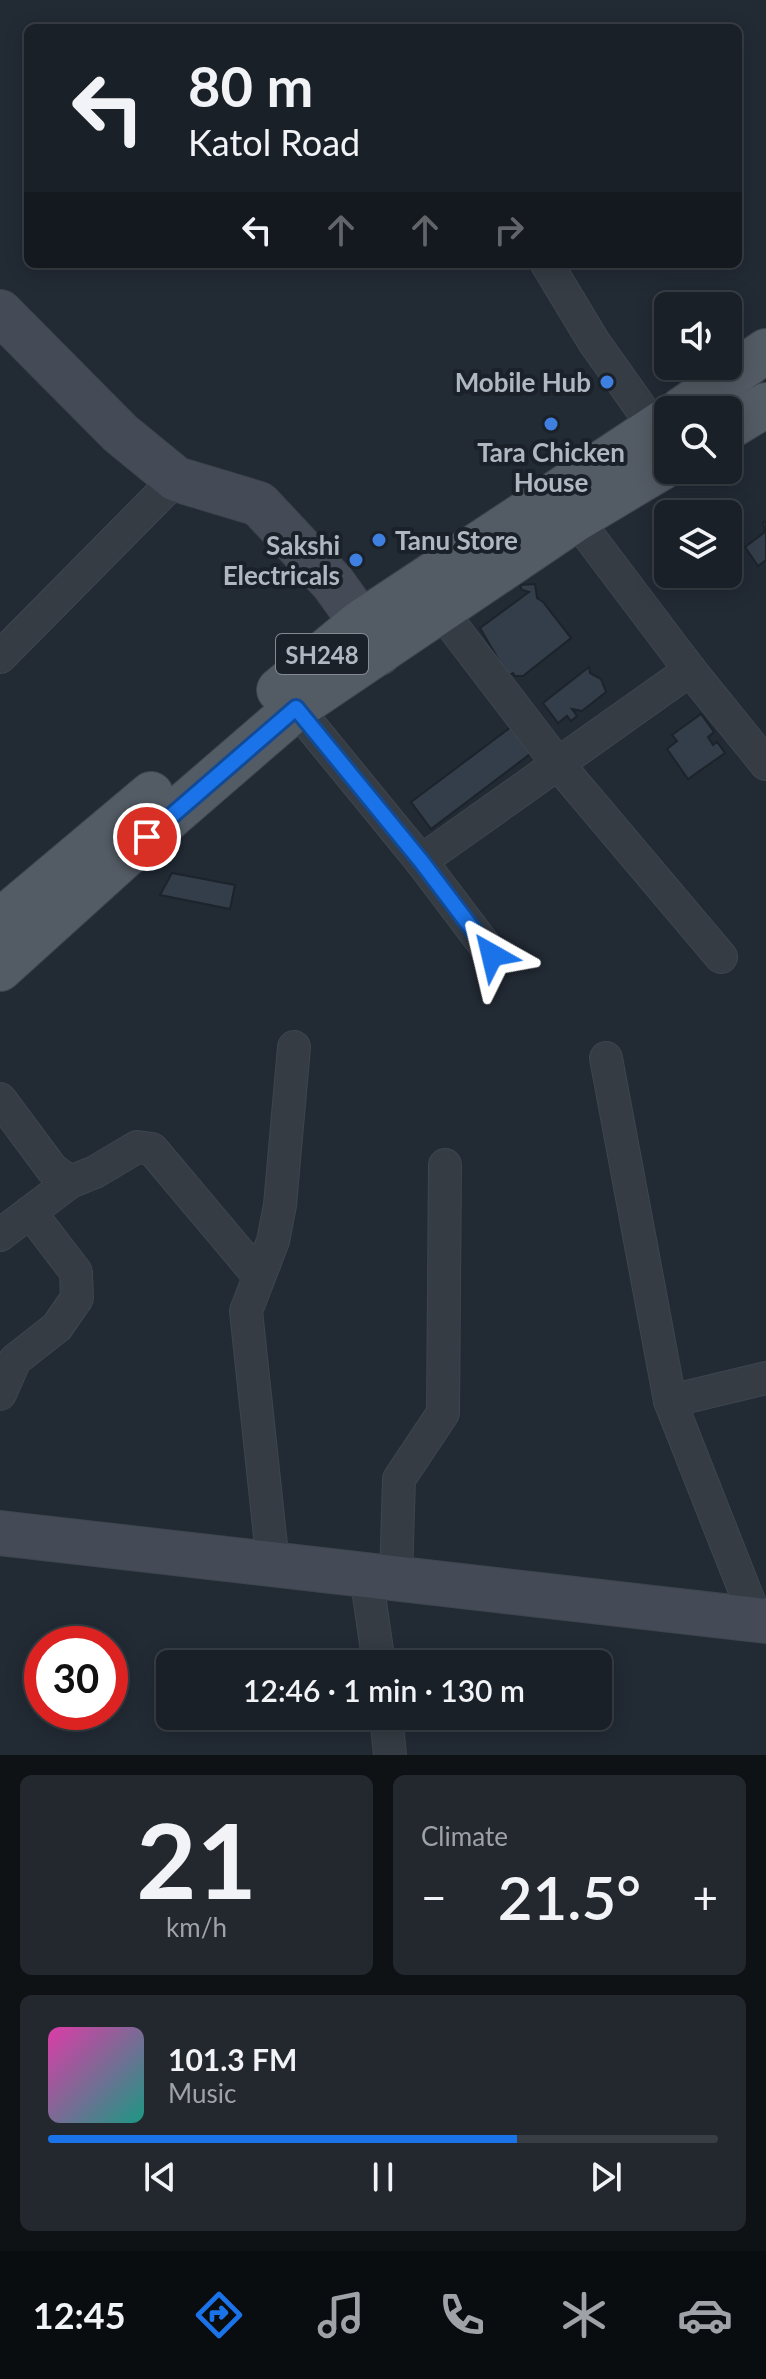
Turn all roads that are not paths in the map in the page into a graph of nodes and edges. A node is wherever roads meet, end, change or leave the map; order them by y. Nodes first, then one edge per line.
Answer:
1 (549, 268) edge
2 (0, 312) edge
3 (766, 351) edge
4 (710, 396) edge
5 (766, 405) edge
6 (654, 413) edge
7 (742, 420) edge
8 (654, 440) edge
9 (654, 444) edge
10 (176, 479) junction
11 (576, 519) junction
12 (441, 611) junction
13 (370, 638) junction
14 (0, 657) edge
15 (690, 670) junction
16 (296, 708) junction
17 (558, 764) junction
18 (766, 764) edge
19 (421, 861) junction
20 (0, 921) edge
21 (492, 955) dead end
22 (721, 957) dead end
23 (0, 969) edge
24 (294, 1047) dead end
25 (606, 1058) dead end
26 (0, 1099) edge
27 (445, 1165) dead end
28 (70, 1182) junction
29 (30, 1212) junction
30 (0, 1235) edge
31 (258, 1275) junction
32 (766, 1378) edge
33 (0, 1394) edge
34 (670, 1401) junction
35 (0, 1533) edge
36 (273, 1564) junction
37 (381, 1577) junction
38 (761, 1620) edge
39 (379, 1650) edge
40 (387, 1730) edge
41 (390, 1755) edge

1 - 6 street
2 - 10 street
3 - 4 main road, SH248
5 - 7 main road
8 - 13 main road, SH248
9 - 11 main road, SH248
10 - 13 street
10 - 14 street
11 - 12 main road, SH248
11 - 15 street
12 - 13 main road, SH248
12 - 17 street
13 - 16 main road, SH248
13 - 20 main road, SH248
15 - 17 street
15 - 18 street
16 - 19 street
16 - 23 main road, SH248
17 - 19 street
17 - 22 street
19 - 21 street
24 - 31 street
25 - 34 street
26 - 28 street
27 - 37 street
28 - 29 street
28 - 31 street
29 - 30 street
29 - 33 street
31 - 36 street
32 - 34 street
34 - 38 street
35 - 36 street
36 - 37 street
37 - 38 street
37 - 39 street
40 - 41 street

